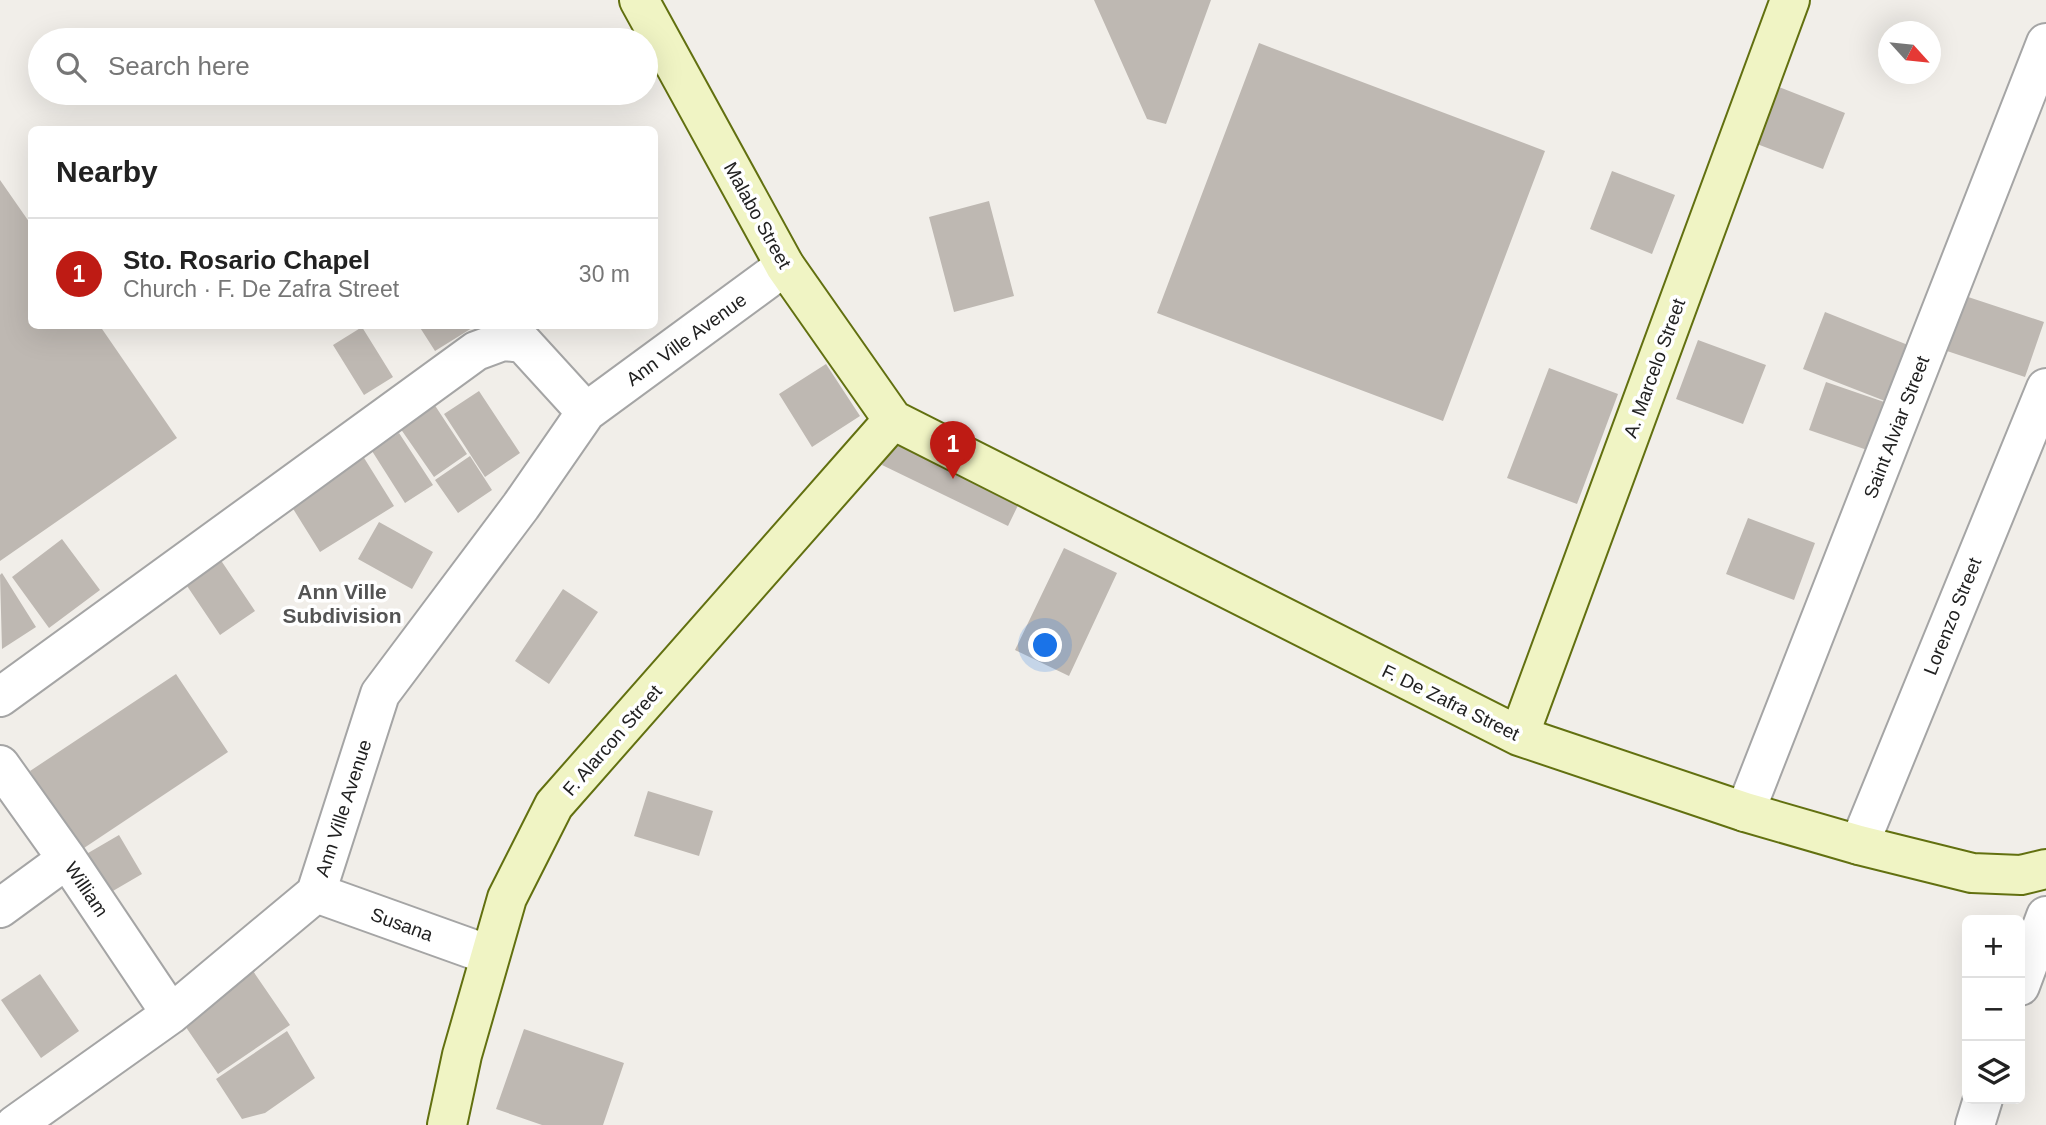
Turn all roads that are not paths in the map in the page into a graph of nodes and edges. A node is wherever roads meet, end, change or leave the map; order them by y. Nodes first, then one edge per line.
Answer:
1 (639, 0) edge
2 (1790, 0) edge
3 (654, 28) edge
4 (658, 35) edge
5 (2046, 43) edge
6 (785, 266) junction
7 (2046, 388) edge
8 (586, 412) junction
9 (894, 420) junction
10 (0, 697) edge
11 (1519, 736) junction
12 (0, 765) edge
13 (1745, 812) junction
14 (1859, 845) junction
15 (67, 859) junction
16 (2046, 869) edge
17 (316, 893) junction
18 (0, 908) edge
19 (2046, 916) edge
20 (489, 955) junction
21 (2023, 978) edge
22 (171, 1014) junction
23 (1981, 1104) edge
24 (15, 1125) edge
25 (447, 1125) edge
26 (1975, 1125) edge

1 - 3 street, Malabo Street
2 - 11 street, A. Marcelo Street
4 - 6 street, Malabo Street
5 - 13 street, Saint Alviar Street
6 - 8 street, Ann Ville Avenue
6 - 9 street, Malabo Street
7 - 14 street, Lorenzo Street
8 - 10 street
8 - 17 street, Ann Ville Avenue
9 - 11 street, F. De Zafra Street
9 - 20 street, F. Alarcon Street
11 - 13 street, F. De Zafra Street
12 - 15 street, William
13 - 14 street, F. De Zafra Street
14 - 16 street, F. De Zafra Street
15 - 18 street
15 - 22 street, William
17 - 20 street, Susana
17 - 22 street, Ann Ville Avenue
19 - 21 street
20 - 25 street, F. Alarcon Street
22 - 24 street, Ann Ville Avenue
23 - 26 street

